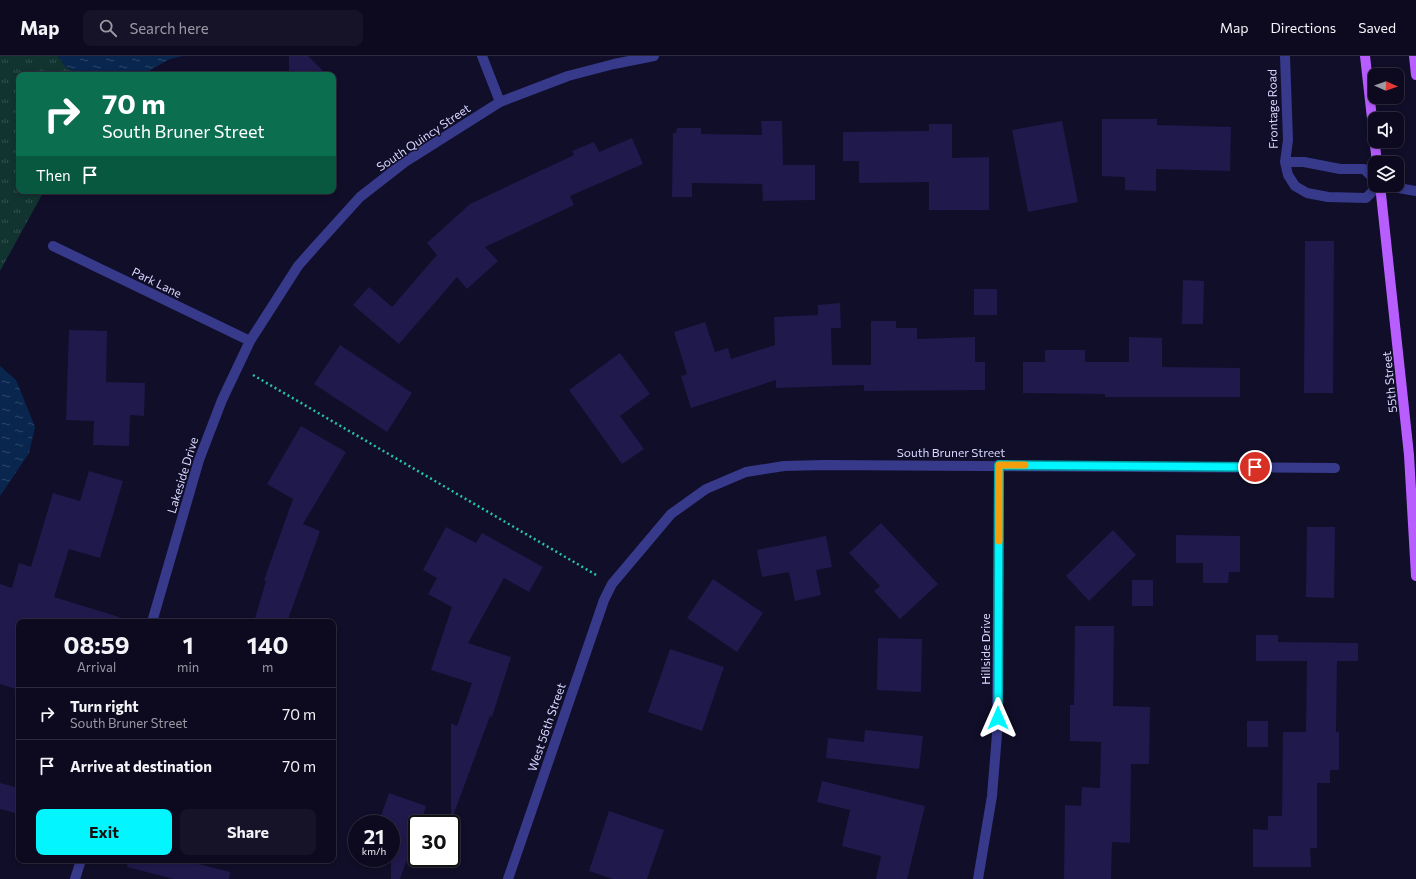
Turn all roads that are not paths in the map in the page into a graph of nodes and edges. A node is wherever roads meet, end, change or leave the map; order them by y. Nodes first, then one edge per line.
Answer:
1 (482, 56) edge
2 (654, 56) edge
3 (1285, 56) edge
4 (1364, 56) edge
5 (1414, 56) edge
6 (1416, 74) edge
7 (500, 102) junction
8 (1376, 156) edge
9 (1285, 162) junction
10 (1368, 174) edge
11 (1404, 189) edge
12 (1416, 191) edge
13 (1372, 192) edge
14 (1381, 192) edge
15 (53, 246) dead end
16 (250, 341) junction
17 (999, 465) junction
18 (1335, 468) dead end
19 (1416, 576) edge
20 (612, 584) joint
21 (153, 619) edge
22 (80, 863) edge
23 (75, 879) edge
24 (508, 879) edge
25 (978, 879) edge

1 - 7 street
2 - 7 street, South Quincy Street
3 - 9 street, Frontage Road
4 - 8 main road
5 - 6 main road
7 - 16 street, South Quincy Street
9 - 10 street, Frontage Road
9 - 13 street, Frontage Road
11 - 12 street
14 - 19 main road, 55th Street
15 - 16 street, Park Lane
16 - 21 street, Lakeside Drive
17 - 18 street, South Bruner Street
17 - 20 street, South Bruner Street
17 - 25 street, Hillside Drive
20 - 24 street, West 56th Street
22 - 23 street

